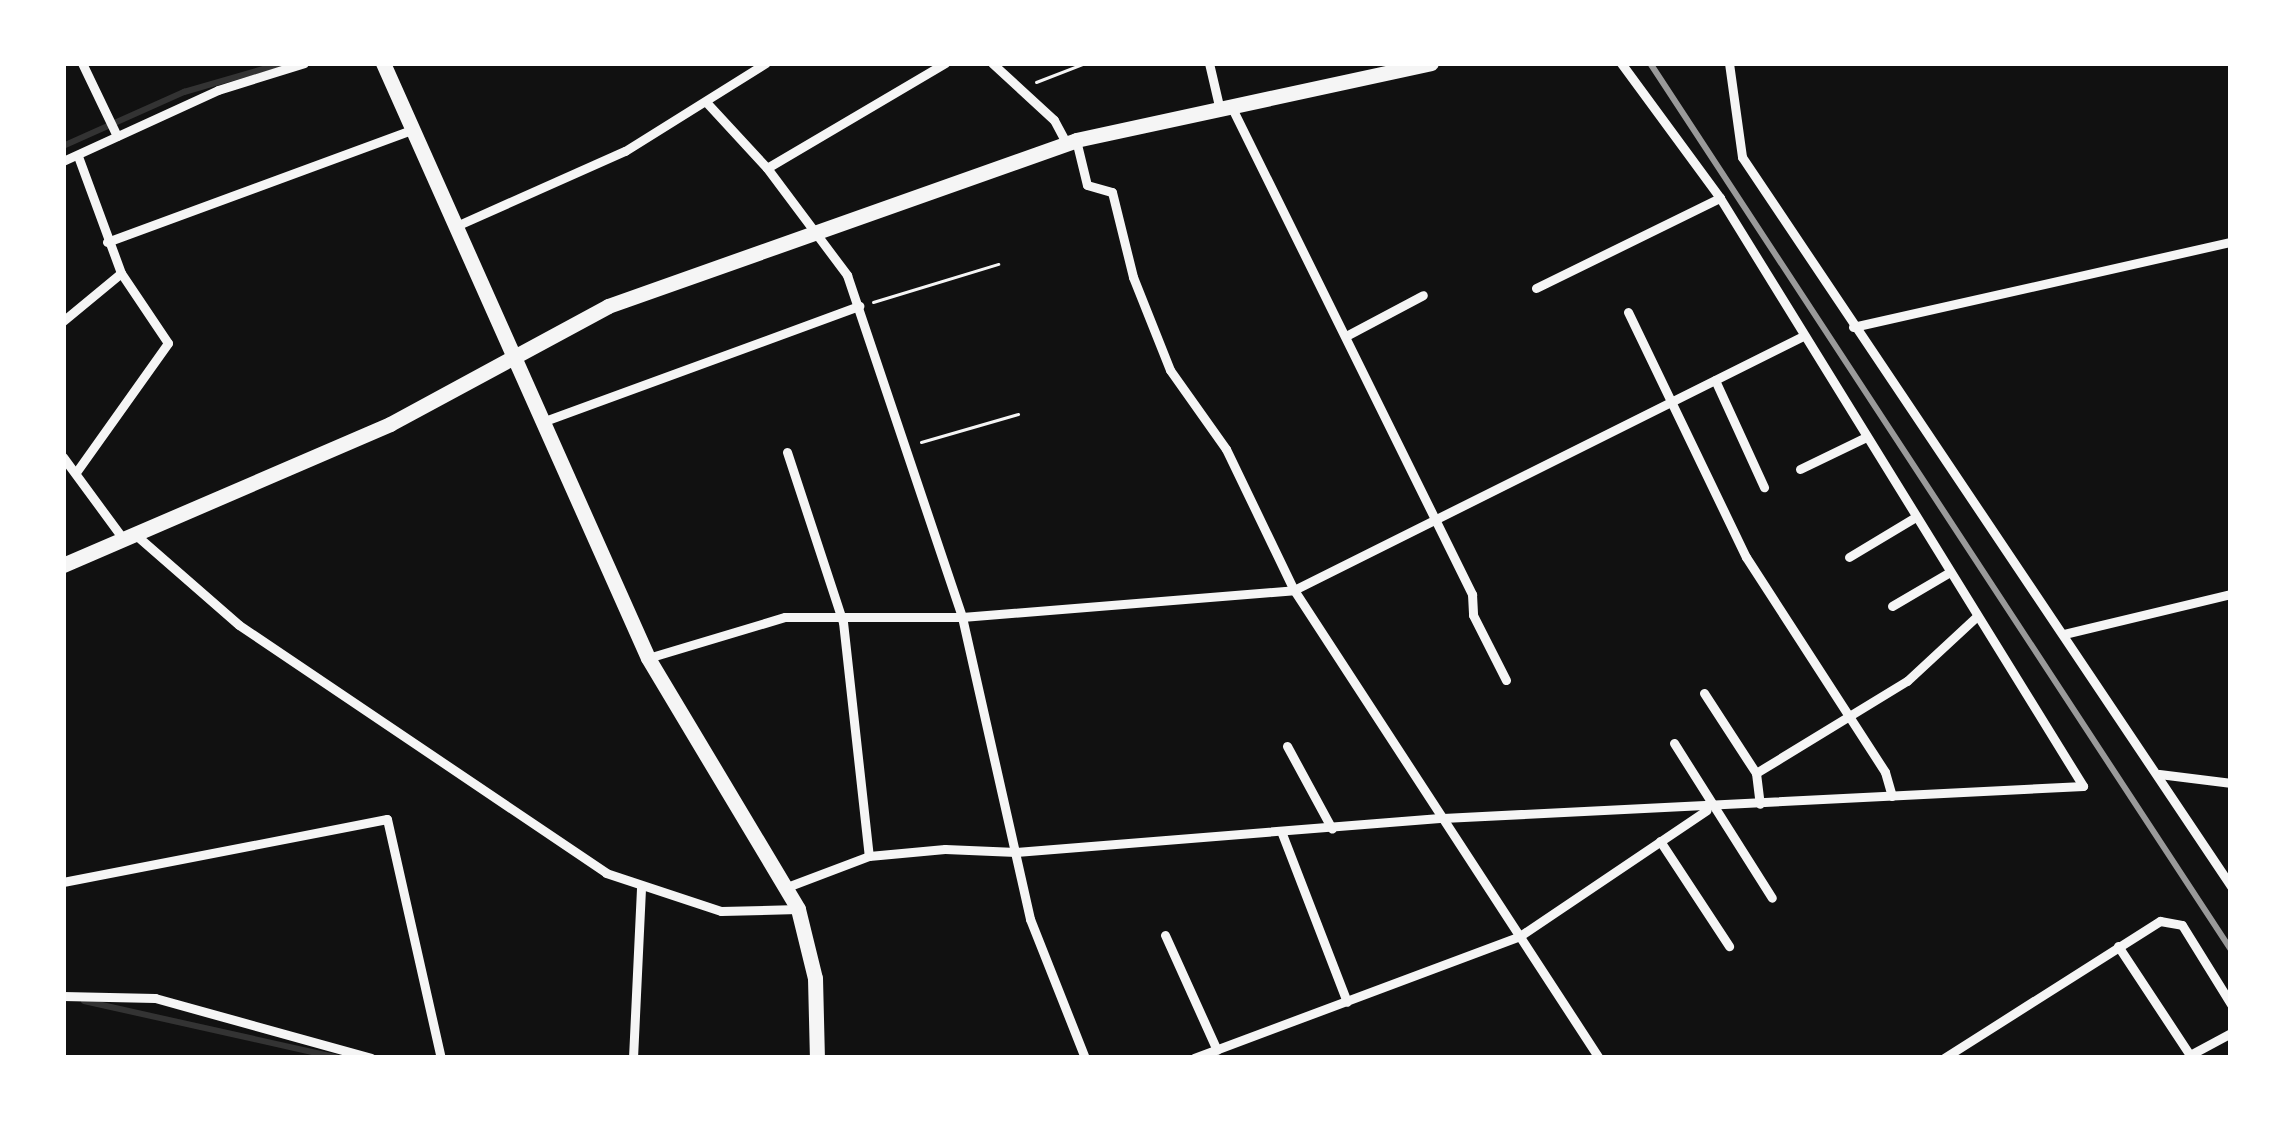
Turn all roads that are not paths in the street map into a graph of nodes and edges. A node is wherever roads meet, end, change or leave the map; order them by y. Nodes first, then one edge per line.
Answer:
1 (82, 63) edge
2 (304, 63) edge
3 (383, 63) edge
4 (740, 63) edge
5 (766, 63) edge
6 (945, 63) edge
7 (992, 63) edge
8 (1209, 63) edge
9 (1431, 63) edge
10 (1621, 63) edge
11 (1729, 63) edge
12 (748, 75) junction
13 (707, 103) junction
14 (1225, 105) junction
15 (412, 130) junction
16 (117, 136) junction
17 (1071, 141) junction
18 (78, 156) junction
19 (63, 161) edge
20 (767, 168) junction
21 (1720, 199) junction
22 (454, 227) junction
23 (818, 231) junction
24 (107, 242) junction
25 (2231, 242) edge
26 (121, 273) junction
27 (1536, 287) dead end
28 (1423, 296) dead end
29 (859, 306) junction
30 (1628, 312) dead end
31 (63, 321) edge
32 (1853, 327) junction
33 (1346, 336) junction
34 (1803, 336) junction
35 (510, 354) junction
36 (1715, 380) junction
37 (1672, 401) junction
38 (539, 423) junction
39 (1864, 438) junction
40 (788, 452) dead end
41 (63, 457) edge
42 (1800, 469) dead end
43 (76, 471) junction
44 (1764, 488) dead end
45 (1914, 518) junction
46 (1434, 519) junction
47 (131, 539) junction
48 (1849, 557) dead end
49 (63, 565) edge
50 (1948, 573) junction
51 (1294, 590) junction
52 (2231, 594) edge
53 (1892, 606) dead end
54 (962, 617) junction
55 (1976, 618) junction
56 (843, 622) junction
57 (2064, 634) junction
58 (648, 658) junction
59 (1506, 680) dead end
60 (1704, 693) dead end
61 (1847, 715) junction
62 (1674, 743) dead end
63 (1287, 746) dead end
64 (1756, 773) junction
65 (2158, 773) junction
66 (2231, 783) edge
67 (1892, 796) junction
68 (1760, 805) junction
69 (1712, 807) junction
70 (1443, 818) junction
71 (1332, 829) junction
72 (1281, 831) junction
73 (1660, 841) junction
74 (1016, 852) junction
75 (869, 856) junction
76 (63, 882) edge
77 (2231, 886) edge
78 (641, 887) junction
79 (788, 887) junction
80 (1772, 898) dead end
81 (798, 909) junction
82 (1165, 934) dead end
83 (1520, 936) junction
84 (1729, 946) dead end
85 (2118, 946) junction
86 (63, 996) edge
87 (1347, 1002) junction
88 (2231, 1004) edge
89 (2231, 1033) edge
90 (1217, 1050) junction
91 (371, 1058) edge
92 (441, 1058) edge
93 (633, 1058) edge
94 (817, 1058) edge
95 (1085, 1058) edge
96 (1194, 1058) edge
97 (1599, 1058) edge
98 (1944, 1058) edge

1 - 16 street
2 - 16 street
3 - 15 main road
4 - 12 street
5 - 12 street
6 - 20 street
7 - 17 street
8 - 14 street
9 - 14 main road
10 - 21 street
11 - 32 street
12 - 13 street
13 - 20 street
13 - 22 street
14 - 17 main road
14 - 33 street
15 - 22 main road
15 - 24 street
16 - 18 street
17 - 23 main road
17 - 51 street
18 - 19 street
18 - 24 street
20 - 23 street
21 - 27 street
21 - 34 street
22 - 35 main road
23 - 29 street
23 - 35 main road
24 - 26 street
25 - 32 street
26 - 31 street
26 - 43 street
28 - 33 street
29 - 38 street
29 - 54 street
30 - 37 street
32 - 57 street
33 - 46 street
34 - 36 street
34 - 39 street
35 - 38 main road
35 - 47 main road
36 - 37 street
36 - 44 street
37 - 46 street
37 - 61 street
38 - 58 main road
39 - 42 street
39 - 45 street
40 - 56 street
41 - 43 street
43 - 47 street
45 - 48 street
45 - 50 street
46 - 51 street
46 - 59 street
47 - 49 main road
47 - 78 street
50 - 53 street
50 - 55 street
51 - 54 street
51 - 70 street
52 - 57 street
54 - 56 street
54 - 74 street
55 - 61 street
55 - 67 street
56 - 58 street
56 - 75 street
57 - 65 street
58 - 79 main road
60 - 64 street
61 - 64 street
61 - 67 street
62 - 69 street
63 - 71 street
64 - 68 street
65 - 66 street
65 - 77 street
67 - 68 street
68 - 69 street
69 - 70 street
69 - 73 street
69 - 80 street
70 - 71 street
70 - 83 street
71 - 72 street
72 - 74 street
72 - 87 street
73 - 83 street
73 - 84 street
74 - 75 street
74 - 95 street
75 - 79 street
76 - 92 street
78 - 81 street
78 - 93 street
79 - 81 main road
81 - 94 main road
82 - 90 street
83 - 87 street
83 - 97 street
85 - 88 street
85 - 89 street
85 - 98 street
86 - 91 street
87 - 90 street
90 - 96 street

